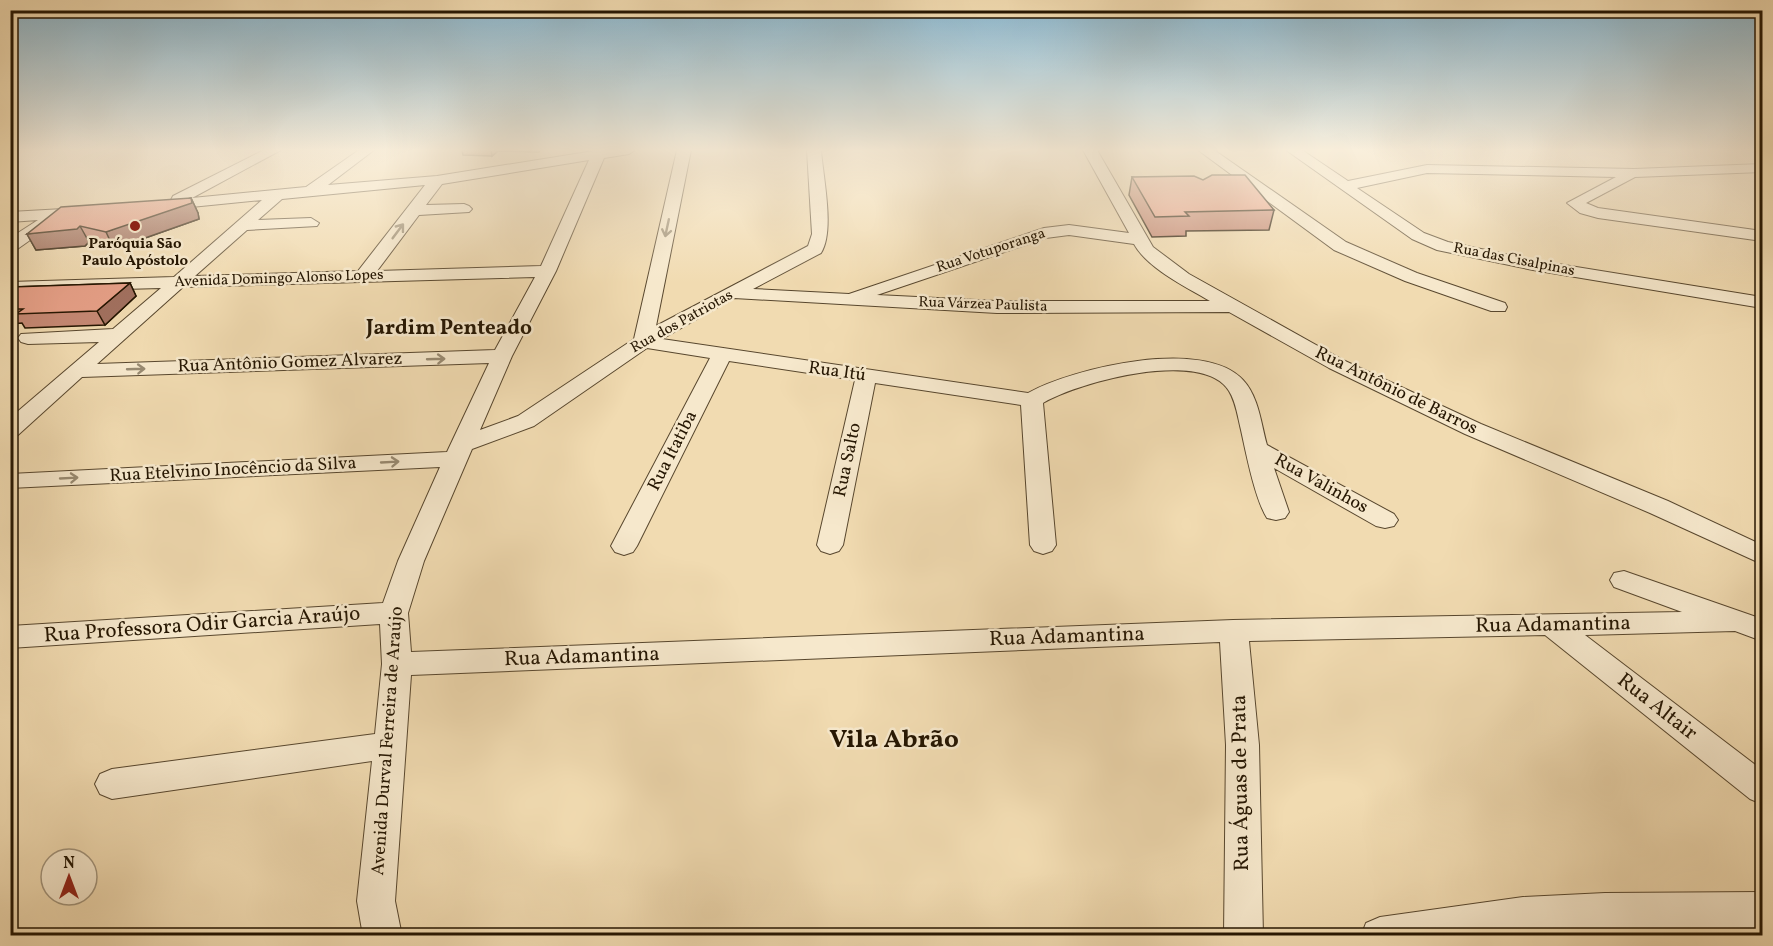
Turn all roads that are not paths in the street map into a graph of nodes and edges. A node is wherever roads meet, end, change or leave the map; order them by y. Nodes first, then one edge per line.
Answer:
1 (188, 194) edge
2 (286, 194) edge
3 (427, 194) edge
4 (585, 194) edge
5 (675, 194) edge
6 (817, 194) edge
7 (1115, 194) edge
8 (1267, 194) edge
9 (1358, 194) edge
10 (1391, 194) edge
11 (1592, 194) edge
12 (277, 195) junction
13 (169, 204) junction
14 (149, 206) edge
15 (464, 209) dead end
16 (415, 210) junction
17 (96, 211) edge
18 (56, 216) junction
19 (10, 217) edge
20 (1393, 219) junction
21 (1762, 222) edge
22 (311, 224) dead end
23 (243, 225) junction
24 (1697, 227) junction
25 (1762, 236) edge
26 (1140, 240) junction
27 (10, 246) edge
28 (547, 271) junction
29 (363, 277) junction
30 (178, 282) junction
31 (10, 287) edge
32 (734, 292) junction
33 (845, 300) junction
34 (1762, 303) edge
35 (1233, 306) junction
36 (1498, 307) dead end
37 (118, 335) junction
38 (28, 338) dead end
39 (643, 342) junction
40 (722, 355) junction
41 (502, 356) junction
42 (78, 371) junction
43 (866, 376) junction
44 (1032, 400) junction
45 (10, 430) edge
46 (1256, 448) junction
47 (460, 451) junction
48 (10, 481) edge
49 (1276, 512) dead end
50 (1385, 520) dead end
51 (830, 545) dead end
52 (1043, 545) dead end
53 (624, 546) dead end
54 (1762, 555) edge
55 (1624, 580) dead end
56 (394, 613) junction
57 (1552, 625) junction
58 (1750, 625) edge
59 (1233, 631) junction
60 (10, 638) edge
61 (397, 664) junction
62 (390, 745) junction
63 (112, 784) dead end
64 (1762, 789) edge
65 (1762, 910) edge
66 (380, 918) edge
67 (1528, 925) edge
68 (1244, 936) edge
69 (1380, 936) edge

1 - 13 street
2 - 12 street
3 - 16 street
4 - 28 street, Avenida Durval Ferreira de Araújo
5 -> 39 street
6 - 32 street, Rua dos Patriotas
7 - 26 street, Rua Antônio de Barros
8 - 36 street
9 - 20 street, Rua das Cisalpinas
10 - 20 street
11 - 24 street
12 - 13 street
12 - 23 street
13 - 14 street
15 - 16 street
29 -> 16 street
17 - 18 street
18 - 19 street
18 - 27 street
20 - 34 street, Rua das Cisalpinas
21 - 24 street
22 - 23 street
23 - 30 street
24 - 25 street
26 - 33 street, Rua Votuporanga
26 - 35 street, Rua Antônio de Barros
28 - 29 street, Avenida Domingo Alonso Lopes
28 - 41 street, Avenida Durval Ferreira de Araújo
29 - 30 street, Avenida Domingo Alonso Lopes
30 - 31 street, Avenida Domingo Alonso Lopes
30 - 37 street
32 - 33 street, Rua Várzea Paulista
32 - 39 street, Rua dos Patriotas
33 - 35 street, Rua Várzea Paulista
35 - 54 street, Rua Antônio de Barros
37 - 38 street
37 - 42 street
39 - 40 street, Rua Itú
39 - 47 street, Rua dos Patriotas
40 - 43 street, Rua Itú
40 - 53 street, Rua Itatiba
42 -> 41 street, Rua Antônio Gomez Alvarez
41 - 47 street, Avenida Durval Ferreira de Araújo
42 - 45 street
43 - 44 street, Rua Itú
43 - 51 street, Rua Salto
44 - 46 street
44 - 52 street
46 - 49 street
46 - 50 street, Rua Valinhos
48 -> 47 street, Rua Etelvino Inocêncio da Silva
47 - 56 street, Avenida Durval Ferreira de Araújo
55 - 58 street
56 - 60 street, Rua Professora Odir Garcia Araújo
56 - 61 street, Avenida Durval Ferreira de Araújo
57 - 58 street, Rua Adamantina
57 - 59 street, Rua Adamantina
57 - 64 street, Rua Altair
59 - 61 street, Rua Adamantina
59 - 68 street, Rua Águas de Prata
61 - 62 street, Avenida Durval Ferreira de Araújo
62 - 63 street
62 - 66 street, Avenida Durval Ferreira de Araújo
65 - 67 street
67 - 69 street

